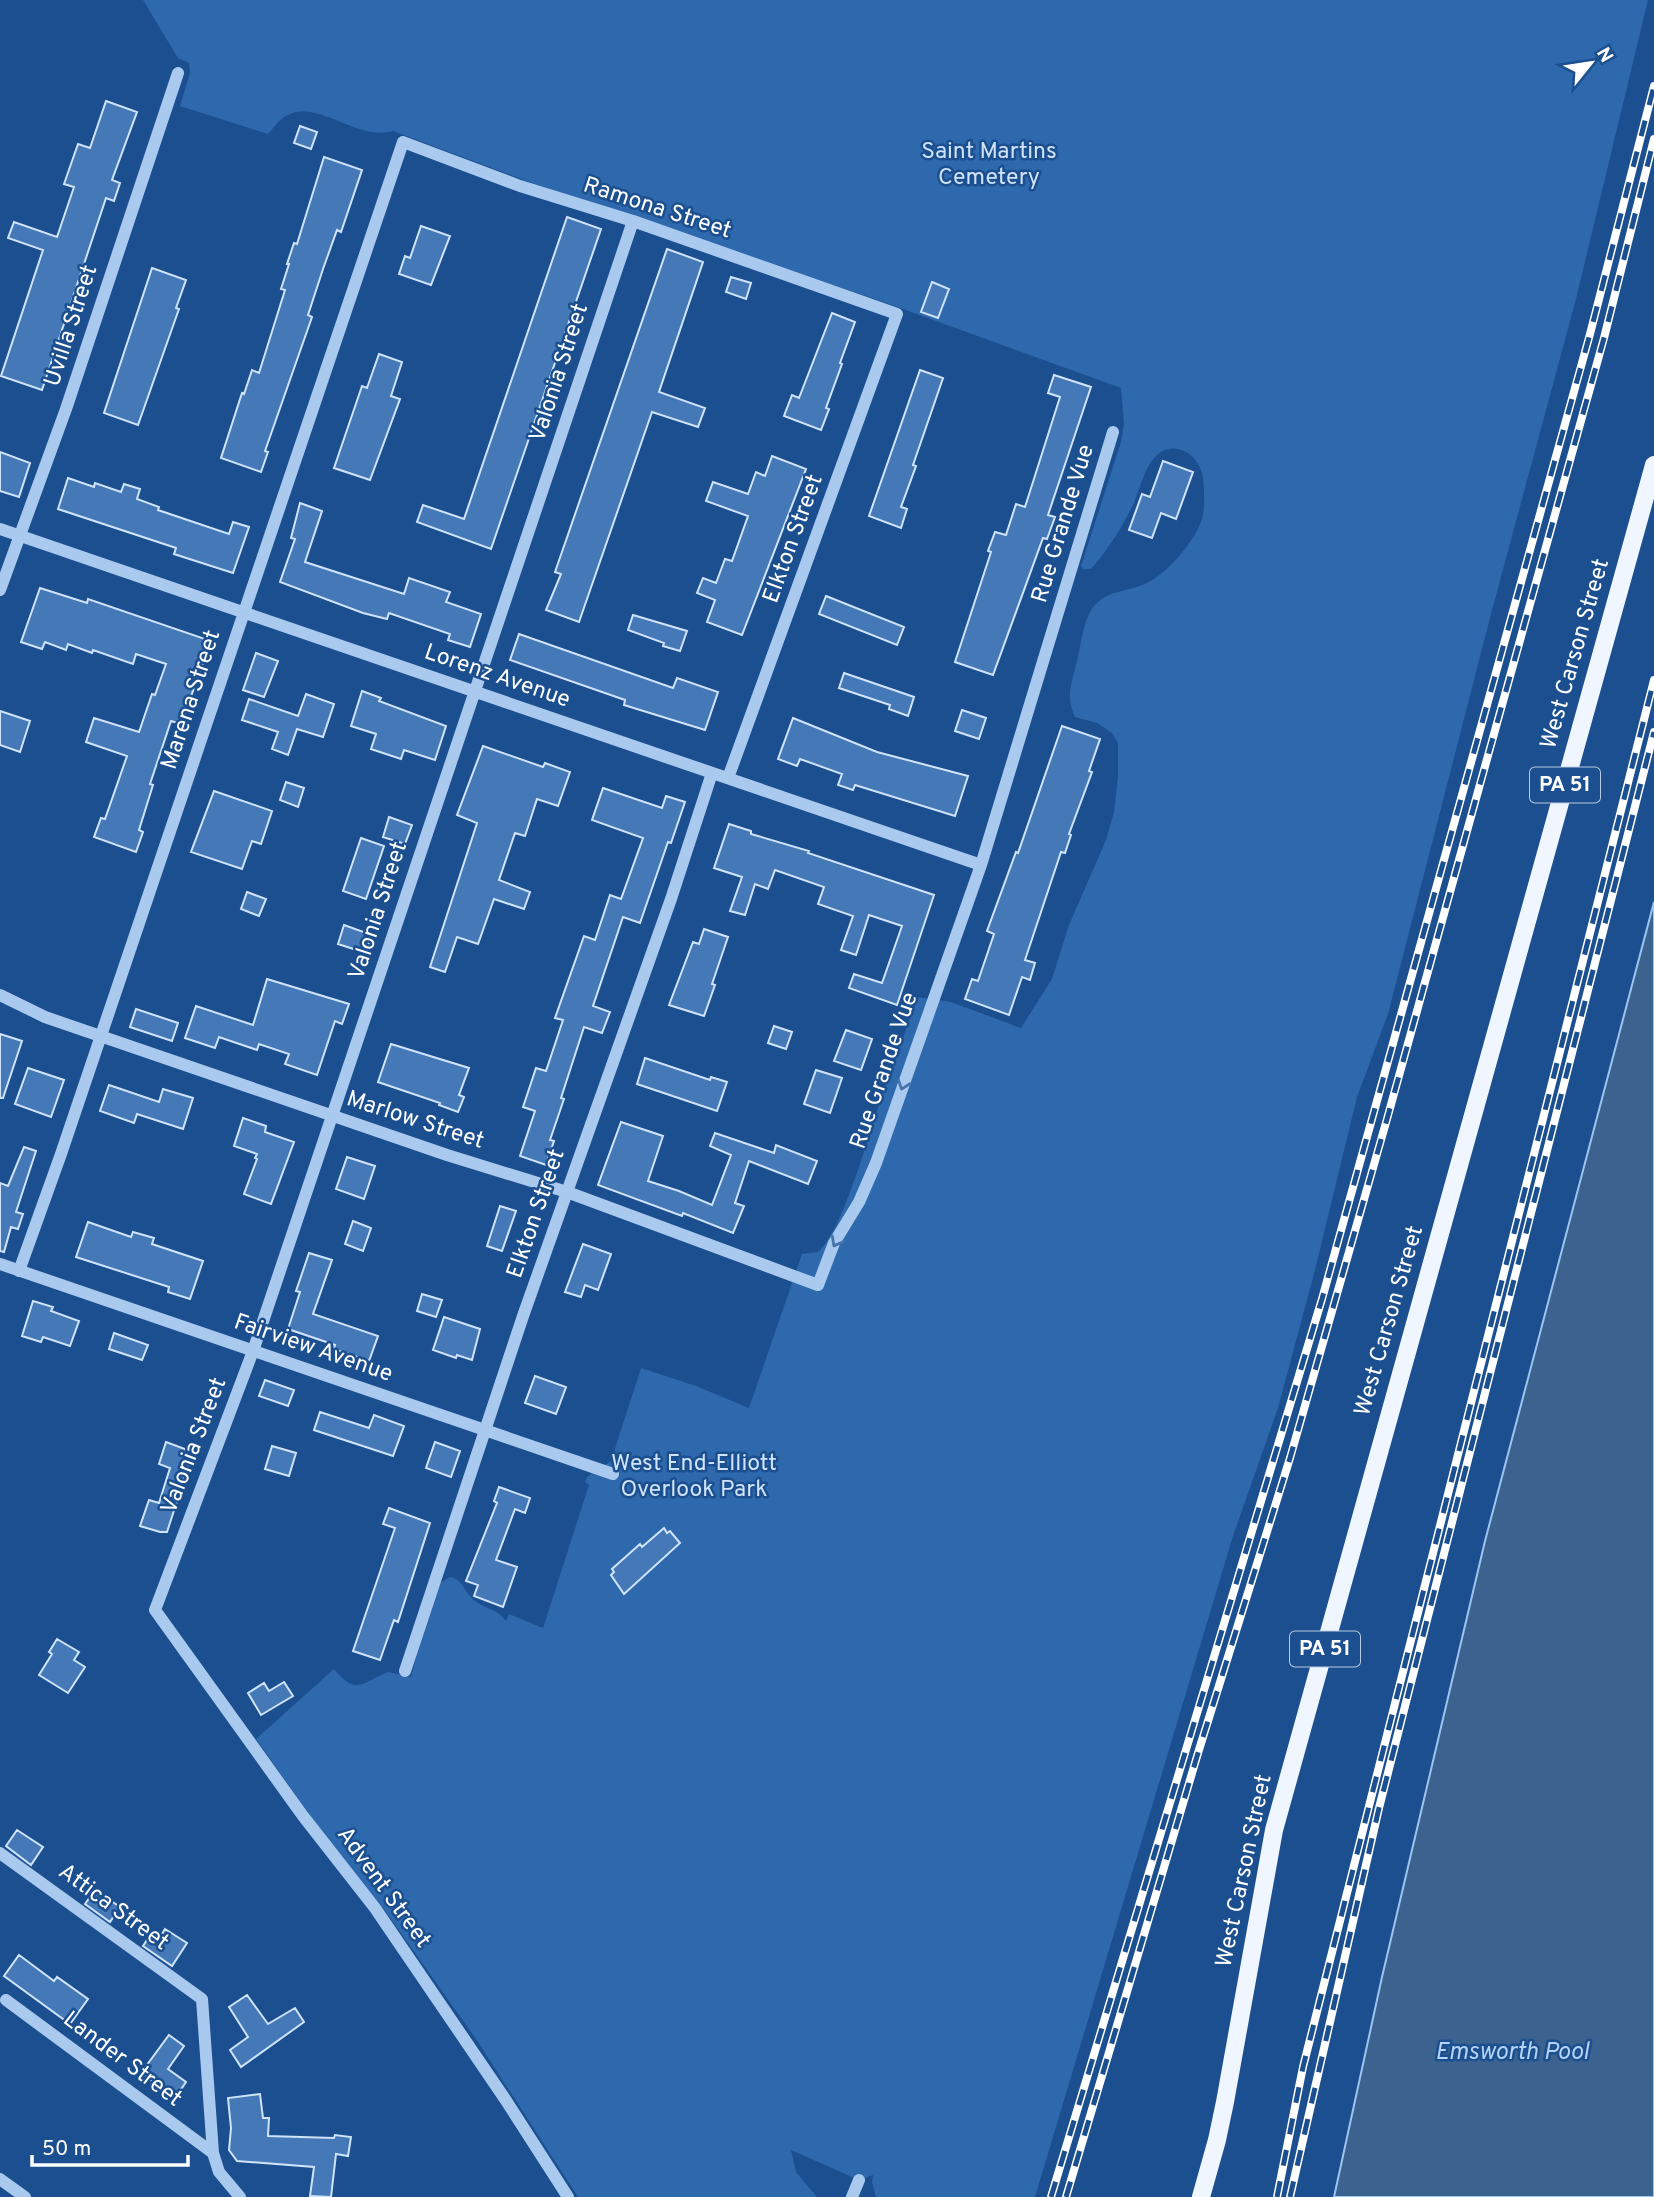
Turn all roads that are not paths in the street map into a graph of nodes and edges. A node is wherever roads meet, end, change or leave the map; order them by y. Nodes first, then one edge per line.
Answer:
1 (178, 73) dead end
2 (403, 142) joint
3 (633, 221) junction
4 (897, 314) joint
5 (1114, 432) dead end
6 (1654, 465) edge
7 (0, 528) edge
8 (20, 536) junction
9 (0, 590) edge
10 (243, 613) junction
11 (476, 692) junction
12 (712, 773) junction
13 (728, 778) junction
14 (981, 865) junction
15 (0, 995) edge
16 (100, 1036) junction
17 (333, 1116) junction
18 (567, 1192) junction
19 (0, 1264) edge
20 (19, 1271) junction
21 (818, 1285) joint
22 (253, 1351) junction
23 (485, 1431) junction
24 (612, 1474) dead end
25 (155, 1610) joint
26 (405, 1671) dead end
27 (0, 1853) edge
28 (6, 2000) dead end
29 (213, 2153) junction
30 (0, 2179) edge
31 (859, 2180) dead end
32 (25, 2197) edge
33 (240, 2197) edge
34 (568, 2197) edge
35 (852, 2197) edge
36 (1200, 2197) edge

1 - 8 street, Uvilla Street
2 - 3 street, Ramona Street
2 - 10 street, Marena Street
3 - 4 street, Ramona Street
3 - 11 street, Valonia Street
4 - 13 street, Elkton Street
5 - 14 street, Rue Grande Vue
6 - 36 main road, West Carson Street / PA 51
7 - 8 street, Lorenz Avenue
8 - 9 street, Uvilla Street
8 - 10 street, Lorenz Avenue
10 - 11 street, Lorenz Avenue
10 - 16 street, Marena Street
11 - 12 street, Lorenz Avenue
11 - 17 street, Valonia Street
12 - 13 street, Lorenz Avenue
12 - 18 street, Elkton Street
13 - 14 street, Lorenz Avenue
14 -> 21 street, Rue Grande Vue
15 - 16 street, Marlow Street
16 - 17 street, Marlow Street
16 - 20 street, Marena Street
17 - 18 street, Marlow Street
17 - 22 street, Valonia Street
18 - 21 street, Marlow Street
18 - 23 street, Elkton Street
19 - 20 street, Fairview Avenue
20 - 22 street, Fairview Avenue
22 - 23 street, Fairview Avenue
22 - 25 street, Valonia Street
23 - 24 street, Fairview Avenue
23 - 26 street, Elkton Street
25 - 34 street, Advent Street
27 - 29 street, Attica Street
28 - 29 street, Lander Street
29 - 33 street
30 - 32 street
31 - 35 street

